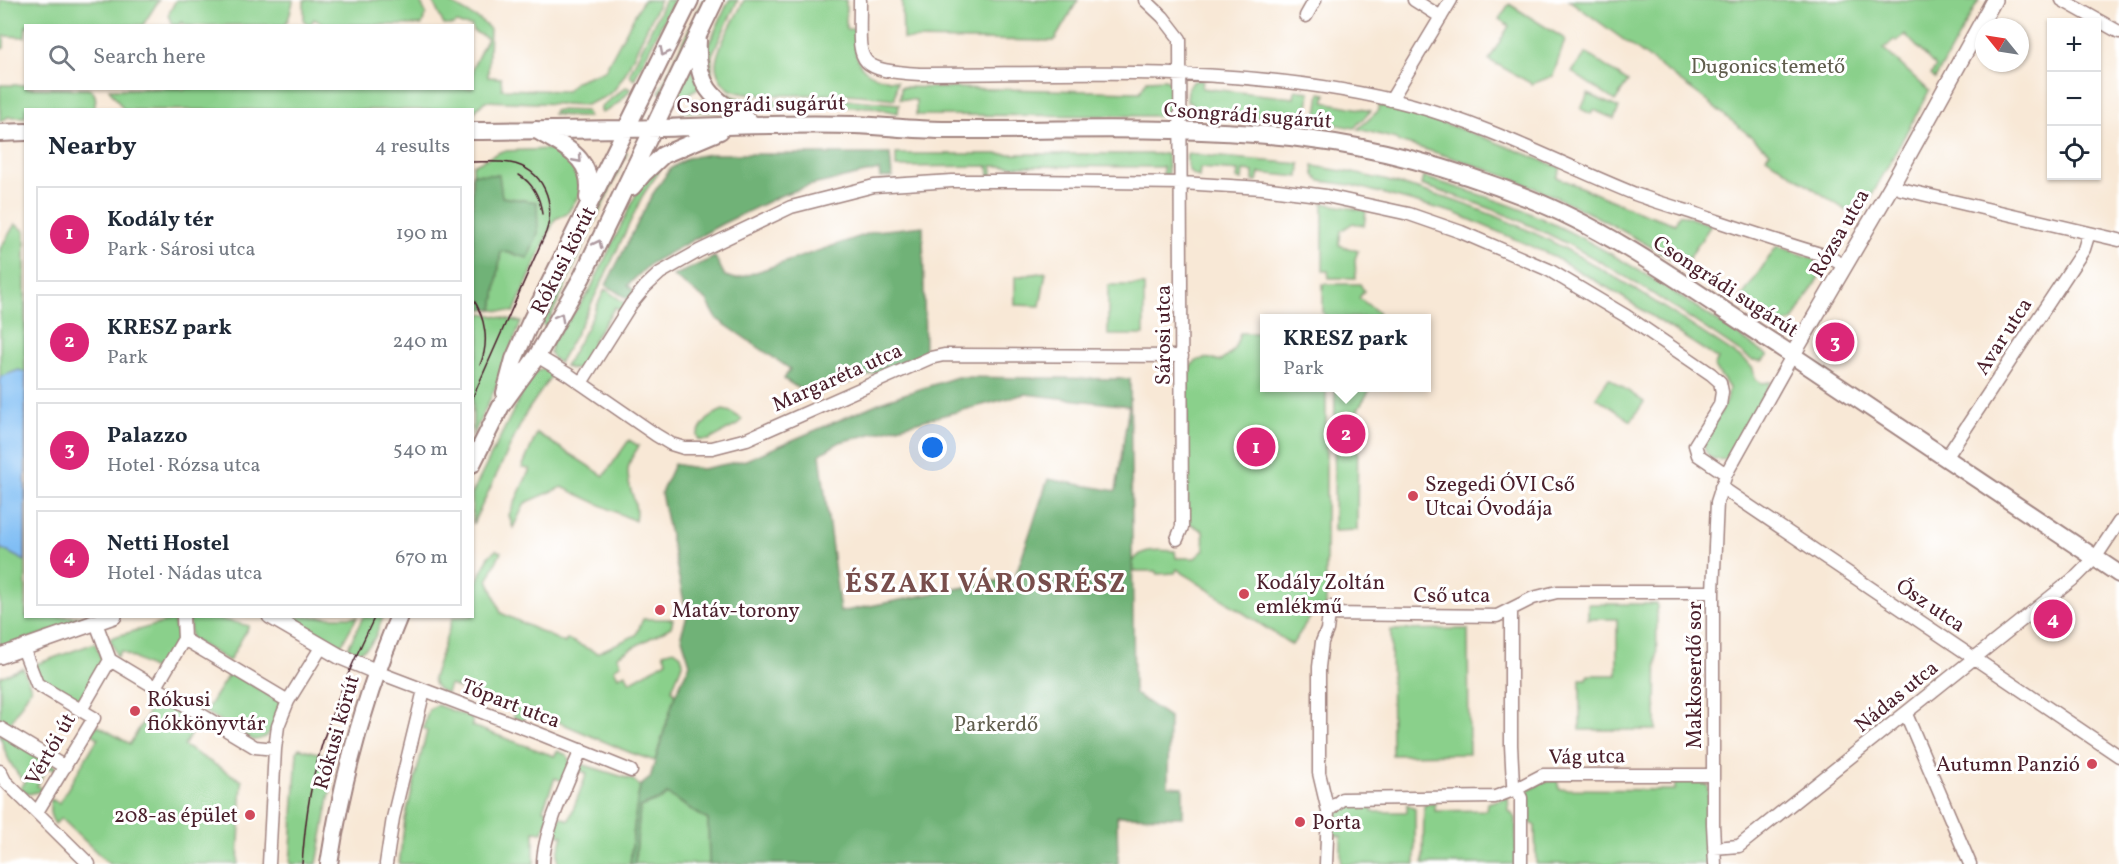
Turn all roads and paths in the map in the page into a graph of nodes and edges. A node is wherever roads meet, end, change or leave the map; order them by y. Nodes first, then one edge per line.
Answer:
1 (690, 0) edge
2 (715, 0) edge
3 (860, 0) edge
4 (1145, 0) edge
5 (1315, 0) edge
6 (1414, 0) edge
7 (1451, 0) edge
8 (1994, 0) edge
9 (2062, 0) edge
10 (1306, 16) dead end
11 (1441, 16) junction
12 (700, 32) junction
13 (2119, 32) edge
14 (1182, 74) junction
15 (1391, 100) junction
16 (754, 125) junction
17 (735, 126) junction
18 (653, 128) junction
19 (625, 129) junction
20 (536, 130) junction
21 (1180, 130) junction
22 (474, 131) edge
23 (24, 132) edge
24 (0, 133) edge
25 (1182, 183) junction
26 (1892, 184) junction
27 (586, 208) junction
28 (613, 212) junction
29 (2089, 233) junction
30 (2119, 240) edge
31 (1845, 266) junction
32 (528, 329) junction
33 (537, 356) junction
34 (1182, 356) junction
35 (1792, 356) junction
36 (514, 359) junction
37 (580, 383) junction
38 (501, 406) junction
39 (1946, 458) junction
40 (474, 460) edge
41 (1726, 474) junction
42 (1721, 487) junction
43 (2119, 522) edge
44 (1177, 539) dead end
45 (2095, 558) junction
46 (2119, 574) edge
47 (1713, 592) junction
48 (1511, 611) junction
49 (109, 618) edge
50 (183, 618) edge
51 (273, 618) edge
52 (398, 618) edge
53 (96, 623) junction
54 (184, 639) junction
55 (322, 646) junction
56 (23, 648) junction
57 (0, 656) edge
58 (1974, 658) junction
59 (110, 660) junction
60 (377, 672) junction
61 (156, 687) junction
62 (424, 690) junction
63 (288, 701) junction
64 (81, 710) junction
65 (1906, 714) junction
66 (0, 728) edge
67 (275, 749) junction
68 (580, 750) junction
69 (2119, 756) edge
70 (65, 767) junction
71 (0, 771) edge
72 (632, 771) dead end
73 (1713, 775) junction
74 (1516, 789) junction
75 (37, 812) junction
76 (1328, 812) junction
77 (1714, 848) junction
78 (88, 864) edge
79 (269, 864) edge
80 (329, 864) edge
81 (386, 864) edge
82 (543, 864) edge
83 (1326, 864) edge
84 (1521, 864) edge
85 (1715, 864) edge
86 (1970, 864) edge

1 -> 19 main road, Rókusi körút
2 - 12 main road, Rókusi körút
3 - 14 street, Csongrádi sugárút
4 - 14 street, Sárosi utca
5 - 10 street
6 - 11 street
7 - 11 street
8 - 26 street, Rózsa utca
9 - 13 street
11 - 15 street
12 - 16 main road
12 - 18 main road, Rókusi körút
14 - 15 street, Csongrádi sugárút
14 - 21 street, Sárosi utca
15 - 31 street, Csongrádi sugárút
16 - 17 main road, Csongrádi sugárút
16 - 21 main road, Csongrádi sugárút
17 - 18 main road, Csongrádi sugárút
17 - 28 main road
18 - 19 main road, Csongrádi sugárút
18 - 28 main road, Rókusi körút
19 - 20 main road, Csongrádi sugárút
19 - 27 main road, Rókusi körút
20 - 22 main road, Csongrádi sugárút
20 -> 27 main road
21 - 25 street, Sárosi utca
21 - 35 main road, Csongrádi sugárút
23 - 24 main road
25 - 34 street, Sárosi utca
25 - 37 street
25 - 41 street
26 - 29 street
26 - 31 street, Rózsa utca
27 - 32 main road, Rókusi körút
33 -> 28 main road, Rókusi körút
29 - 30 street
29 - 39 street, Avar utca
31 - 35 street, Rózsa utca
32 - 33 main road
32 - 36 main road, Rókusi körút
33 - 36 main road
33 - 37 street, Margaréta utca
33 - 38 main road, Rókusi körút
34 - 37 street, Margaréta utca
34 - 44 street, Sárosi utca
35 - 39 main road, Csongrádi sugárút
35 - 41 street, Rózsa utca
36 - 38 main road, Rókusi körút
38 - 40 main road, Rókusi körút
39 - 45 main road, Csongrádi sugárút
41 - 42 street, Rózsa utca
42 - 47 street, Makkoserdő sor
42 - 58 street, Ősz utca
43 - 45 street, Nádas utca
45 - 46 main road, Csongrádi sugárút
45 - 58 street, Nádas utca
47 - 48 street, Cső utca
47 - 73 street, Makkoserdő sor
48 - 74 street
48 - 76 street, Cső utca
49 - 53 street
50 - 54 street
51 - 55 street
52 - 60 main road, Rókusi körút
53 - 56 street
53 - 59 street
54 - 61 street
54 - 63 street
55 - 60 street
55 - 63 street, Rókusi körút
56 - 57 street
56 - 64 street, Vértói út
58 - 65 street, Nádas utca
58 - 69 street, Ősz utca
59 - 61 street
59 - 64 street, Vértói út
60 - 62 street, Tópart utca
60 - 80 main road, Rókusi körút
61 - 67 street
62 - 68 street, Tópart utca
62 - 81 street
63 - 67 street, Rókusi körút
64 - 70 street, Vértói út
65 - 77 street, Nádas utca
65 - 86 street
66 - 70 street
67 - 79 street, Rókusi körút
68 - 72 street, Tópart utca
68 - 82 street
70 - 75 street, Vértói út
71 - 75 street
73 - 74 street, Vág utca
73 - 77 street, Makkoserdő sor
74 - 76 street, Vág utca
74 - 84 street
75 - 78 street
76 - 83 street
77 - 85 street, Makkoserdő sor

